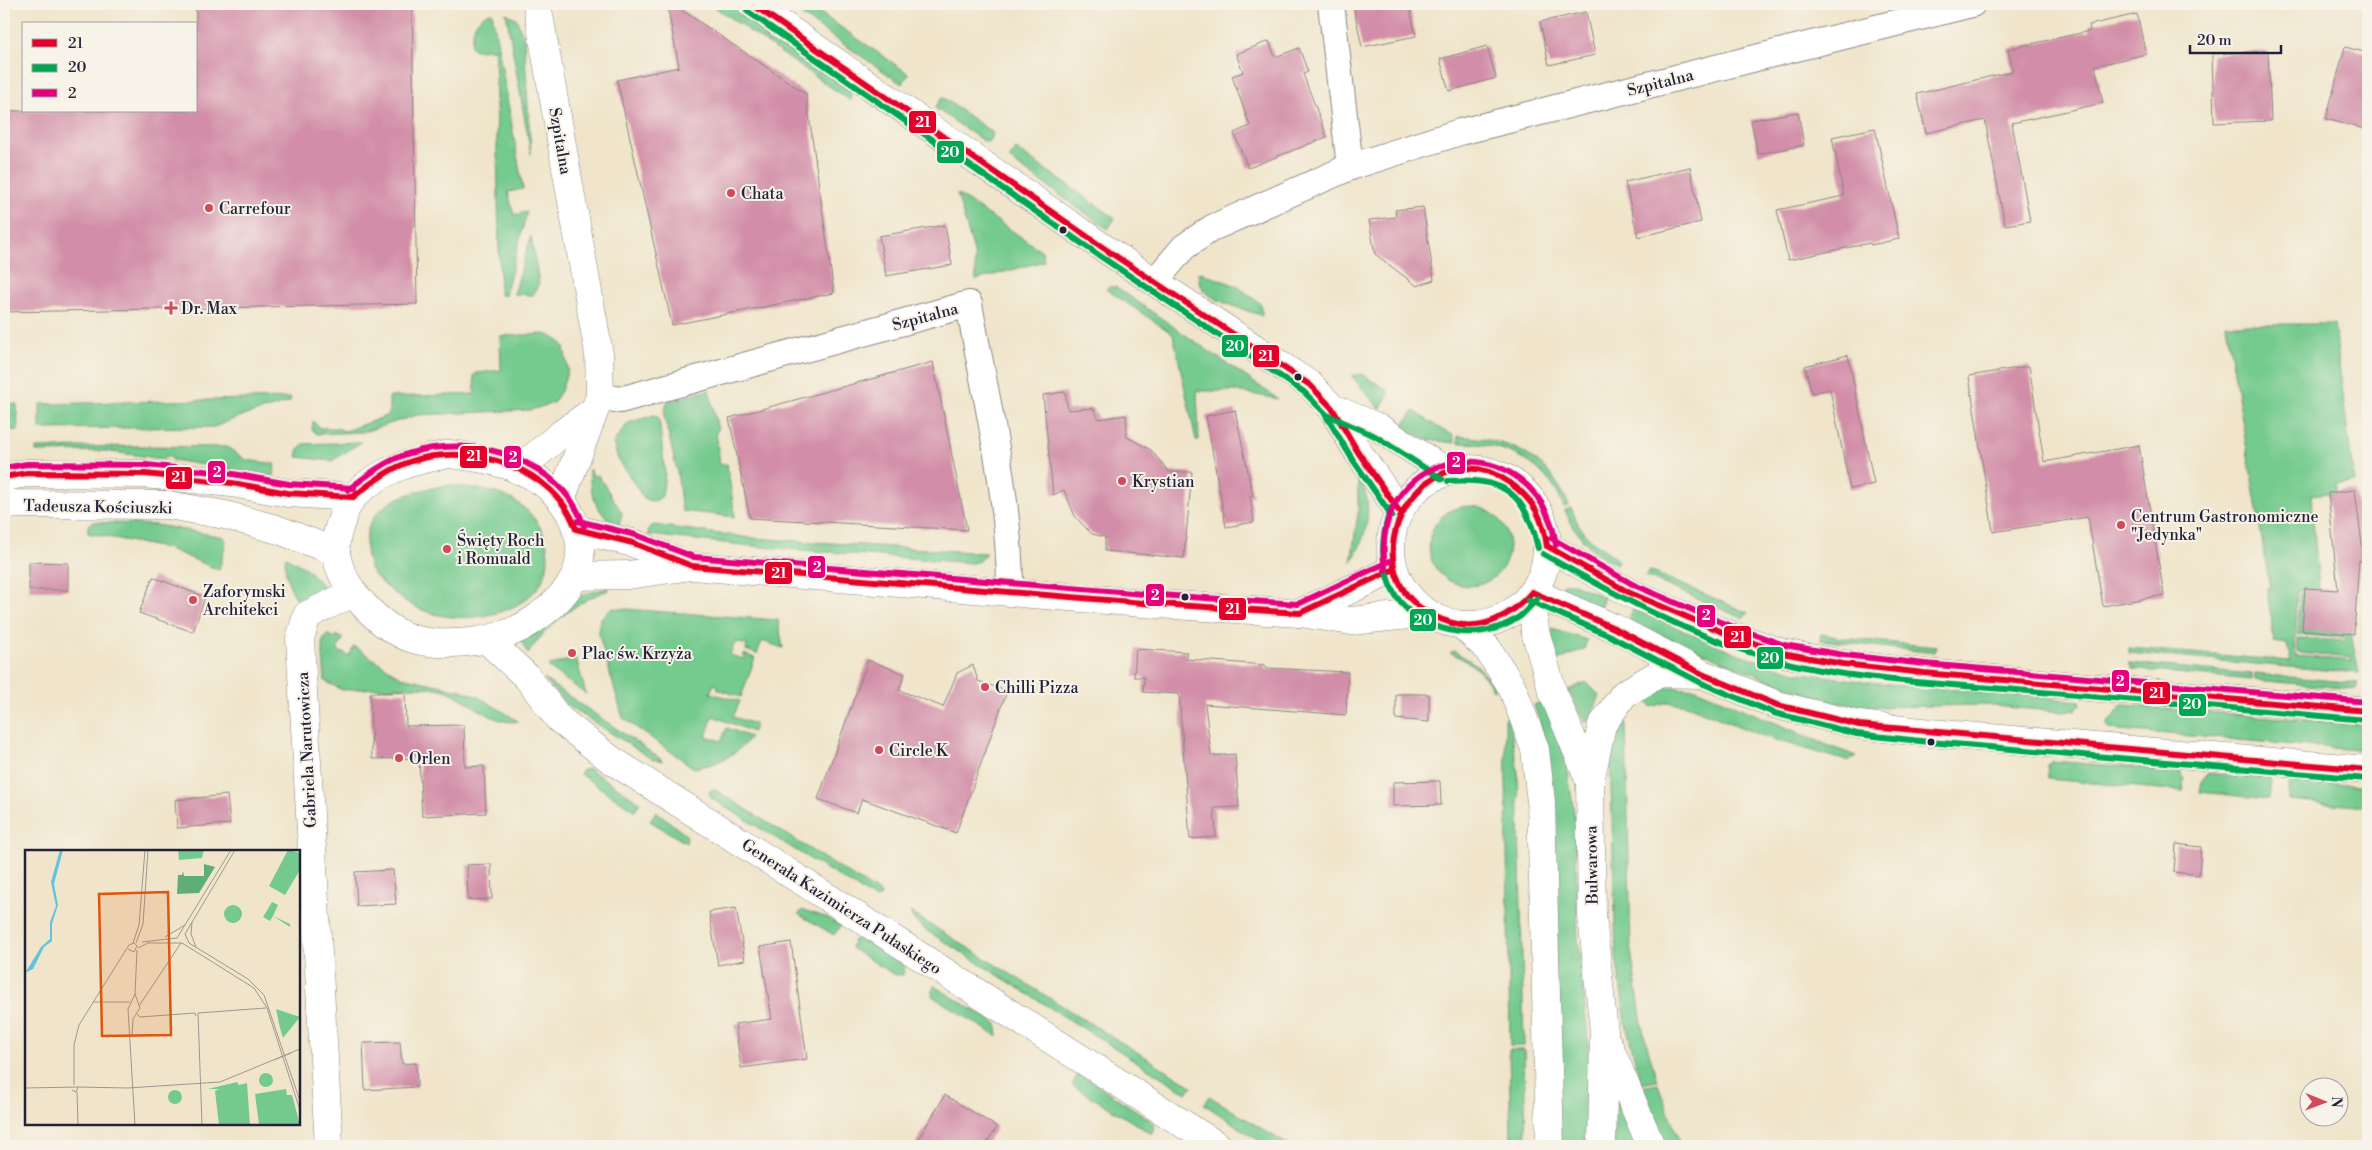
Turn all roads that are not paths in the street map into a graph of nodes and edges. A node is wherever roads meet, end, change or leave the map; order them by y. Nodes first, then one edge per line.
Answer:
1 (537, 4) edge
2 (752, 4) edge
3 (1331, 4) edge
4 (1972, 4) edge
5 (1350, 167) junction
6 (1155, 281) junction
7 (597, 403) junction
8 (1332, 408) junction
9 (518, 470) junction
10 (1447, 472) junction
11 (4, 476) edge
12 (353, 497) junction
13 (561, 499) junction
14 (4, 502) edge
15 (1399, 511) junction
16 (576, 529) junction
17 (1547, 546) junction
18 (336, 552) junction
19 (692, 566) junction
20 (1394, 568) junction
21 (575, 576) junction
22 (1010, 591) junction
23 (1532, 592) junction
24 (353, 593) junction
25 (1300, 613) junction
26 (1428, 613) junction
27 (1462, 625) junction
28 (487, 640) junction
29 (1702, 674) junction
30 (2368, 711) edge
31 (2368, 770) edge
32 (1590, 782) junction
33 (1604, 1032) junction
34 (329, 1146) edge
35 (1218, 1146) edge
36 (1550, 1146) edge
37 (1602, 1146) edge
38 (1651, 1146) edge

1 - 7 street, Szpitalna
2 - 6 street
3 - 5 street
4 - 5 street, Szpitalna
5 - 6 street, Szpitalna
6 - 8 street
7 - 9 street
7 - 13 street, Szpitalna
7 - 22 street, Szpitalna
8 - 10 street
8 - 15 street
9 - 12 street
9 - 13 street
10 - 15 street
10 - 17 street
11 - 12 street, Tadeusza Kościuszki
12 - 18 street
13 - 16 street
14 - 18 street, Tadeusza Kościuszki
15 - 20 street
16 - 19 street
16 - 21 street
17 - 23 street
17 - 30 street
18 - 24 street
19 - 21 street
19 - 22 street
20 - 25 street
20 - 26 street
21 - 28 street
22 - 25 street
23 - 27 street
23 - 29 street
23 - 32 street, Bulwarowa
24 - 28 street
24 - 34 street, Gabriela Narutowicza
25 - 26 street
26 - 27 street
27 - 36 street
28 - 35 street, Generała Kazimierza Pułaskiego
29 - 31 street
29 - 32 street
32 - 33 street, Bulwarowa
33 - 37 street, Bulwarowa
33 - 38 street

